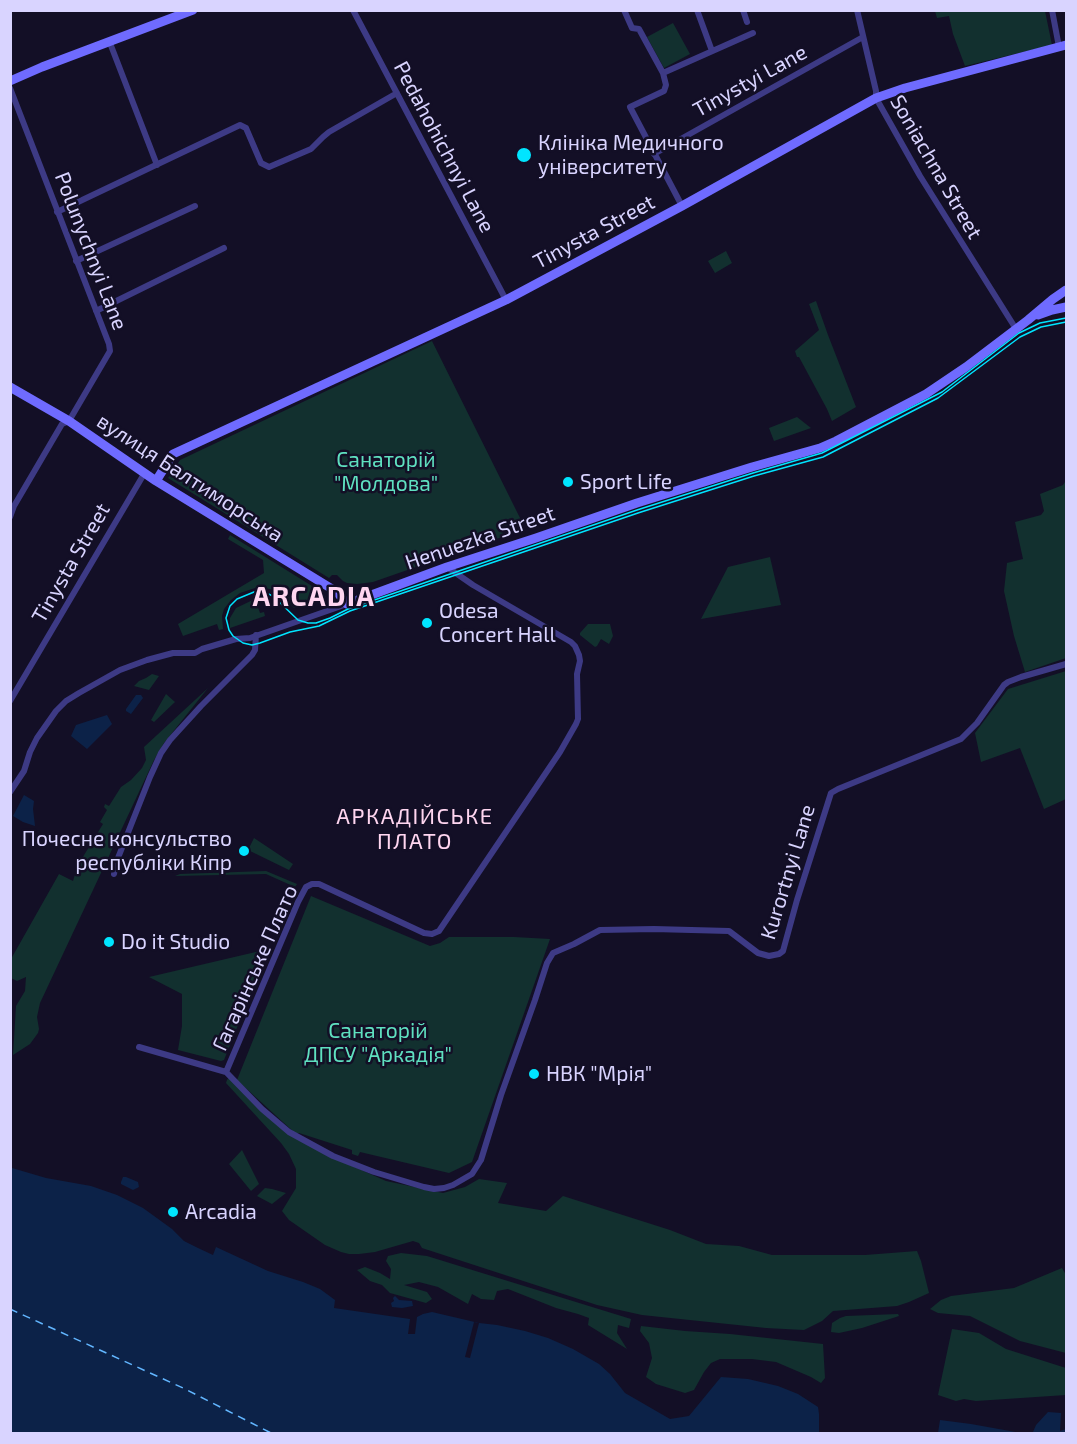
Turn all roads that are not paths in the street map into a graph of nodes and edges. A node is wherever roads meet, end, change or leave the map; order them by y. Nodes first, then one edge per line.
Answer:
1 (193, 10) edge
2 (353, 10) edge
3 (624, 10) edge
4 (697, 10) edge
5 (743, 10) edge
6 (857, 10) edge
7 (1052, 10) edge
8 (747, 22) dead end
9 (753, 33) dead end
10 (863, 38) junction
11 (110, 43) junction
12 (1063, 46) edge
13 (712, 51) junction
14 (663, 73) junction
15 (10, 81) edge
16 (10, 88) edge
17 (397, 93) junction
18 (876, 98) junction
19 (654, 154) junction
20 (157, 165) junction
21 (195, 206) dead end
22 (682, 206) junction
23 (57, 212) junction
24 (224, 248) dead end
25 (76, 261) junction
26 (1066, 290) edge
27 (506, 300) junction
28 (1066, 307) edge
29 (96, 311) junction
30 (1028, 320) junction
31 (1016, 328) junction
32 (10, 387) edge
33 (69, 421) junction
34 (144, 474) junction
35 (156, 481) junction
36 (10, 517) edge
37 (447, 567) junction
38 (347, 604) junction
39 (253, 637) junction
40 (1066, 664) edge
41 (10, 701) edge
42 (10, 792) edge
43 (114, 874) dead end
44 (139, 1047) dead end
45 (226, 1072) junction
46 (501, 1095) joint

1 - 11 main road
2 - 17 street, Pedahohichnyi Lane
3 - 14 street
4 - 13 street
5 - 8 street
6 - 10 street, Soniachna Street
7 - 12 street
9 - 13 street
10 - 18 street, Soniachna Street
10 - 19 street, Tinystyi Lane
11 - 15 main road
11 - 20 street
12 - 18 main road, Tinysta Street
13 - 14 street
14 - 19 street
16 - 23 street, Polunychnyi Lane
17 - 20 street
17 - 27 street, Pedahohichnyi Lane
18 - 22 main road, Tinysta Street
18 - 31 street, Soniachna Street
19 - 22 street
20 - 23 street
21 - 25 street
22 - 27 main road, Tinysta Street
23 - 25 street, Polunychnyi Lane
24 - 29 street
25 - 29 street, Polunychnyi Lane
26 - 30 main road, Henuezka Street
27 - 35 main road, Tinysta Street
28 - 30 main road, Henuezka Street
29 - 33 street, Polunychnyi Lane
30 - 31 main road, Henuezka Street
31 - 37 main road, Henuezka Street
32 - 33 main road, вулиця Балтиморська
33 - 34 main road, вулиця Балтиморська
33 - 36 street, Polunychnyi Lane
34 - 35 main road, вулиця Балтиморська
34 - 41 street, Tinysta Street
35 - 38 main road, вулиця Балтиморська
37 - 38 main road, Henuezka Street
37 - 45 street, Гагарінське Плато
38 - 39 street, Henuezka Street
39 - 42 street, Henuezka Street
39 - 43 street
40 - 46 street, Kurortnyi Lane
44 - 45 street, Гагарінське Плато
45 - 46 street, Гагарінське Плато

